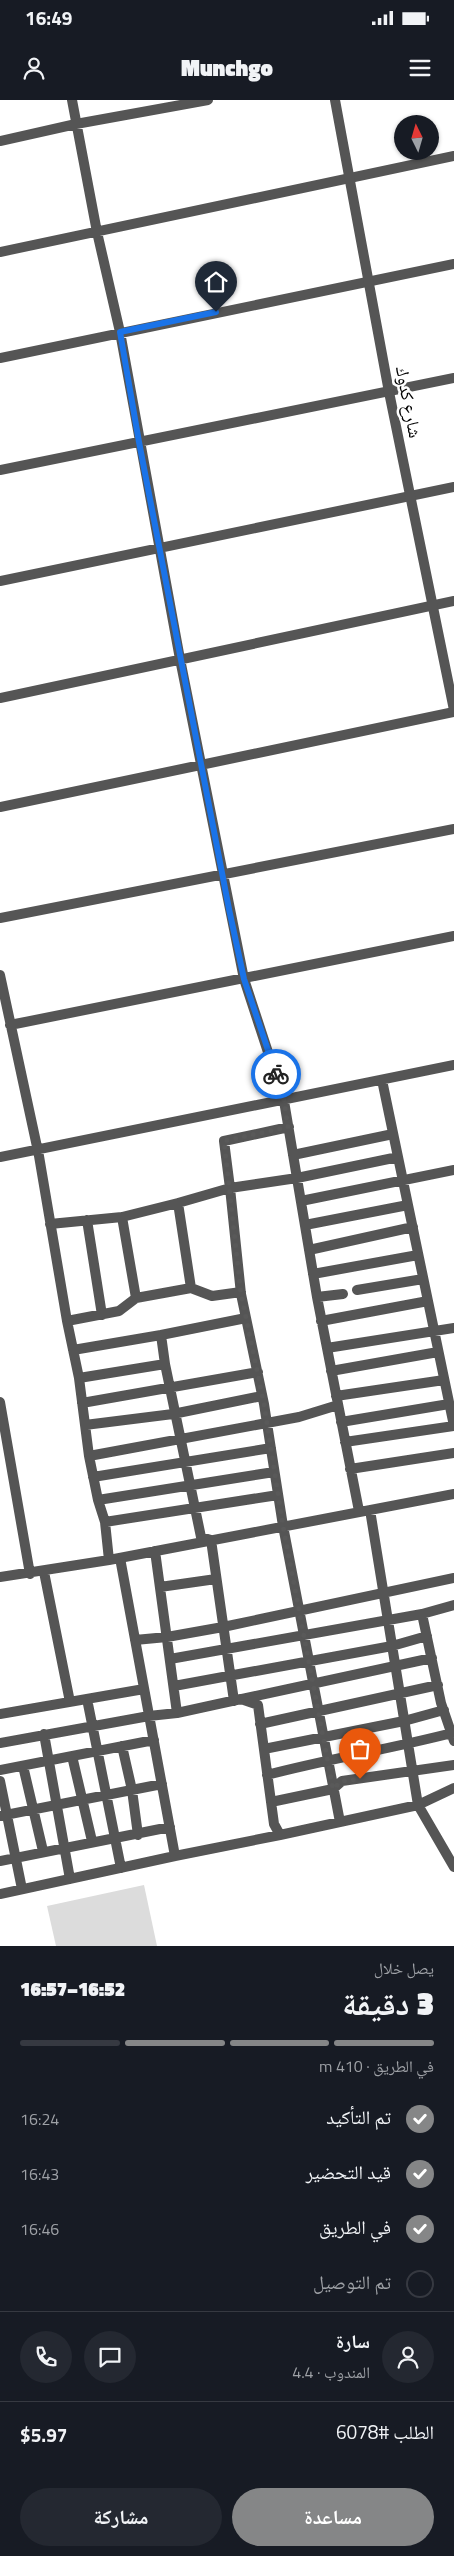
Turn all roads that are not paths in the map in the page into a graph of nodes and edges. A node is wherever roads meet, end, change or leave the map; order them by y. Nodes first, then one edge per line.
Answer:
1 (72, 100) edge
2 (208, 100) edge
3 (335, 100) edge
4 (76, 124) junction
5 (0, 141) edge
6 (454, 156) edge
7 (350, 178) junction
8 (97, 232) junction
9 (0, 252) edge
10 (454, 264) edge
11 (369, 280) junction
12 (120, 332) junction
13 (0, 358) edge
14 (454, 378) edge
15 (390, 392) junction
16 (139, 442) junction
17 (0, 470) edge
18 (454, 487) edge
19 (411, 496) junction
20 (160, 549) junction
21 (0, 581) edge
22 (454, 602) edge
23 (432, 606) junction
24 (180, 659) junction
25 (0, 698) edge
26 (454, 711) edge
27 (200, 764) junction
28 (0, 807) edge
29 (454, 829) edge
30 (222, 873) junction
31 (0, 918) edge
32 (454, 936) edge
33 (0, 974) edge
34 (244, 979) junction
35 (10, 1025) junction
36 (454, 1065) edge
37 (382, 1080) junction
38 (284, 1101) junction
39 (288, 1127) junction
40 (393, 1134) junction
41 (38, 1151) junction
42 (293, 1155) junction
43 (0, 1157) edge
44 (398, 1157) junction
45 (454, 1170) edge
46 (297, 1178) junction
47 (403, 1181) junction
48 (230, 1188) junction
49 (301, 1200) junction
50 (178, 1203) junction
51 (408, 1204) junction
52 (122, 1217) junction
53 (87, 1220) junction
54 (50, 1224) junction
55 (305, 1225) junction
56 (412, 1227) junction
57 (309, 1250) junction
58 (418, 1255) junction
59 (313, 1274) junction
60 (423, 1279) junction
61 (191, 1288) junction
62 (357, 1290) dead end
63 (241, 1292) junction
64 (343, 1294) dead end
65 (317, 1297) junction
66 (136, 1298) junction
67 (428, 1301) junction
68 (102, 1314) junction
69 (246, 1318) junction
70 (67, 1321) junction
71 (321, 1321) junction
72 (454, 1328) edge
73 (435, 1331) junction
74 (161, 1335) junction
75 (327, 1348) junction
76 (73, 1350) junction
77 (438, 1352) junction
78 (165, 1364) junction
79 (331, 1371) junction
80 (258, 1372) junction
81 (79, 1378) junction
82 (444, 1380) junction
83 (170, 1388) junction
84 (262, 1396) junction
85 (337, 1400) junction
86 (0, 1402) edge
87 (82, 1403) junction
88 (449, 1404) junction
89 (175, 1414) junction
90 (341, 1422) junction
91 (267, 1423) junction
92 (85, 1425) junction
93 (454, 1426) edge
94 (181, 1439) junction
95 (345, 1442) junction
96 (271, 1448) junction
97 (454, 1453) edge
98 (89, 1456) junction
99 (186, 1462) junction
100 (350, 1470) junction
101 (274, 1472) junction
102 (93, 1476) junction
103 (190, 1485) junction
104 (454, 1494) edge
105 (278, 1495) junction
106 (98, 1500) junction
107 (195, 1508) junction
108 (370, 1510) junction
109 (359, 1511) junction
110 (105, 1522) junction
111 (283, 1526) junction
112 (211, 1540) junction
113 (155, 1551) junction
114 (120, 1558) junction
115 (108, 1560) junction
116 (44, 1572) junction
117 (30, 1574) junction
118 (0, 1578) edge
119 (454, 1578) edge
120 (216, 1579) junction
121 (160, 1587) junction
122 (384, 1594) junction
123 (454, 1605) edge
124 (300, 1612) junction
125 (422, 1614) junction
126 (388, 1619) junction
127 (223, 1627) junction
128 (304, 1635) junction
129 (427, 1636) junction
130 (167, 1637) junction
131 (135, 1640) junction
132 (392, 1646) junction
133 (226, 1650) junction
134 (432, 1658) junction
135 (170, 1659) junction
136 (309, 1660) junction
137 (396, 1666) junction
138 (230, 1677) junction
139 (314, 1684) junction
140 (438, 1685) junction
141 (174, 1686) junction
142 (144, 1689) junction
143 (400, 1694) junction
144 (87, 1699) junction
145 (237, 1700) junction
146 (70, 1702) junction
147 (444, 1710) junction
148 (319, 1712) junction
149 (0, 1714) edge
150 (177, 1714) junction
151 (149, 1716) junction
152 (404, 1722) junction
153 (260, 1724) junction
154 (93, 1726) junction
155 (44, 1734) junction
156 (453, 1737) edge
157 (324, 1738) junction
158 (154, 1740) junction
159 (0, 1742) edge
160 (408, 1745) junction
161 (122, 1746) junction
162 (264, 1749) junction
163 (98, 1751) junction
164 (72, 1756) junction
165 (327, 1759) junction
166 (47, 1761) junction
167 (454, 1765) edge
168 (23, 1766) junction
169 (0, 1770) edge
170 (412, 1771) junction
171 (267, 1775) junction
172 (0, 1781) edge
173 (162, 1784) junction
174 (454, 1788) edge
175 (333, 1789) junction
176 (132, 1790) junction
177 (106, 1795) junction
178 (81, 1800) junction
179 (270, 1802) junction
180 (57, 1805) junction
181 (418, 1805) junction
182 (33, 1809) junction
183 (3, 1815) edge
184 (340, 1822) junction
185 (170, 1827) junction
186 (138, 1835) junction
187 (280, 1835) junction
188 (114, 1838) junction
189 (92, 1841) junction
190 (66, 1846) junction
191 (43, 1851) junction
192 (175, 1856) junction
193 (15, 1857) junction
194 (0, 1861) edge
195 (454, 1867) edge
196 (121, 1868) junction
197 (70, 1879) junction
198 (22, 1889) junction
199 (0, 1894) edge

1 - 4 street
2 - 4 street
3 - 7 street, شارع كدوك
4 - 5 street
4 - 8 street
6 - 7 street
7 - 8 street
7 - 11 street, شارع كدوك
8 - 9 street
8 - 12 street
10 - 11 street
11 - 12 street
11 - 15 street, شارع كدوك
12 - 13 street
12 - 16 street
14 - 15 street
15 - 16 street
15 - 19 street, شارع كدوك
16 - 17 street
16 - 20 street
18 - 19 street
19 - 20 street
19 - 23 street, شارع كدوك
20 - 21 street
20 - 24 street
22 - 23 street
23 - 24 street
23 - 26 street, شارع كدوك
24 - 25 street
24 - 27 street
26 - 27 street
27 - 28 street
27 - 30 street
29 - 30 street
30 - 31 street
30 - 34 street
32 - 34 street
33 - 35 street
34 - 35 street
34 - 38 street
35 - 41 street
36 - 37 street
37 - 38 street
37 - 40 street
38 - 39 street
38 - 41 street
39 - 42 street
39 - 48 street
40 - 42 street
40 - 44 street
41 - 43 street
41 - 54 street
42 - 46 street
44 - 46 street
44 - 47 street
45 - 47 street
46 - 48 street
46 - 49 street
47 - 49 street
47 - 51 street
48 - 50 street
48 - 63 street
49 - 55 street
50 - 52 street
50 - 61 street
51 - 55 street
51 - 56 street
52 - 53 street
52 - 66 street
53 - 54 street
53 - 68 street
54 - 70 street
55 - 57 street
56 - 57 street
56 - 58 street
57 - 59 street
58 - 59 street
58 - 60 street
59 - 65 street
60 - 62 street
60 - 67 street
61 - 63 street
61 - 66 street
63 - 69 street
64 - 65 street
65 - 71 street
66 - 68 street
67 - 71 street
67 - 73 street
68 - 70 street
69 - 74 street
69 - 80 street
70 - 76 street
71 - 75 street
72 - 73 street
73 - 75 street
73 - 77 street
74 - 76 street
74 - 78 street
75 - 79 street
76 - 81 street
77 - 79 street
77 - 82 street
78 - 81 street
78 - 83 street
79 - 85 street
80 - 83 street
80 - 84 street
81 - 87 street
82 - 85 street
82 - 88 street
83 - 87 street
83 - 89 street
84 - 89 street
84 - 91 street
85 - 90 street
85 - 91 street
86 - 117 street
87 - 92 street
88 - 90 street
88 - 93 street
89 - 92 street
89 - 94 street
90 - 95 street
91 - 94 street
91 - 96 street
92 - 98 street
93 - 95 street
94 - 98 street
94 - 99 street
95 - 100 street
96 - 99 street
96 - 101 street
97 - 100 street
98 - 102 street
99 - 102 street
99 - 103 street
100 - 109 street
101 - 103 street
101 - 105 street
102 - 106 street
103 - 106 street
103 - 107 street
104 - 108 street
105 - 107 street
105 - 111 street
106 - 110 street
107 - 110 street
107 - 112 street
108 - 109 street
108 - 122 street
109 - 111 street
110 - 115 street
111 - 112 street
111 - 124 street
112 - 113 street
112 - 120 street
113 - 114 street
113 - 121 street
114 - 115 street
114 - 131 street
115 - 116 street
116 - 117 street
116 - 146 street
117 - 118 street
119 - 122 street
120 - 121 street
120 - 127 street
121 - 130 street
122 - 124 street
122 - 126 street
123 - 125 street
124 - 127 street
124 - 128 street
125 - 126 street
125 - 129 street
126 - 128 street
126 - 132 street
127 - 130 street
127 - 133 street
128 - 133 street
128 - 136 street
129 - 132 street
129 - 134 street
130 - 131 street
130 - 135 street
131 - 142 street
132 - 136 street
132 - 137 street
133 - 135 street
133 - 138 street
134 - 137 street
134 - 140 street
135 - 141 street
136 - 138 street
136 - 139 street
137 - 139 street
137 - 143 street
138 - 141 street
138 - 145 street
139 - 145 street
139 - 148 street
140 - 143 street
140 - 147 street
141 - 150 street
142 - 144 street
142 - 151 street
143 - 148 street
143 - 152 street
144 - 146 street
144 - 154 street
145 - 150 street
145 - 153 street
146 - 149 street
147 - 152 street
147 - 156 street
148 - 153 street
148 - 157 street
150 - 151 street
151 - 154 street
151 - 158 street
152 - 157 street
152 - 160 street
153 - 162 street
154 - 155 street
154 - 163 street
155 - 159 street
155 - 166 street
156 - 160 street
157 - 162 street
157 - 165 street
158 - 161 street
158 - 173 street
160 - 165 street
160 - 170 street
161 - 163 street
161 - 176 street
162 - 171 street
163 - 164 street
163 - 177 street
164 - 166 street
164 - 178 street
165 - 171 street
165 - 175 street
166 - 168 street
166 - 180 street
167 - 170 street
168 - 169 street
168 - 182 street
170 - 175 street
170 - 181 street
171 - 179 street
172 - 183 street
173 - 176 street
173 - 185 street
174 - 181 street
175 - 179 street
175 - 184 street
176 - 177 street
176 - 186 street
177 - 178 street
177 - 188 street
178 - 180 street
178 - 189 street
179 - 187 street
180 - 182 street
180 - 190 street
181 - 184 street
181 - 195 street
182 - 183 street
182 - 191 street
183 - 193 street
184 - 187 street
185 - 186 street
185 - 192 street
186 - 188 street
187 - 192 street
188 - 189 street
188 - 196 street
189 - 190 street
190 - 191 street
190 - 197 street
191 - 193 street
192 - 196 street
193 - 194 street
193 - 198 street
196 - 197 street
197 - 198 street
198 - 199 street

